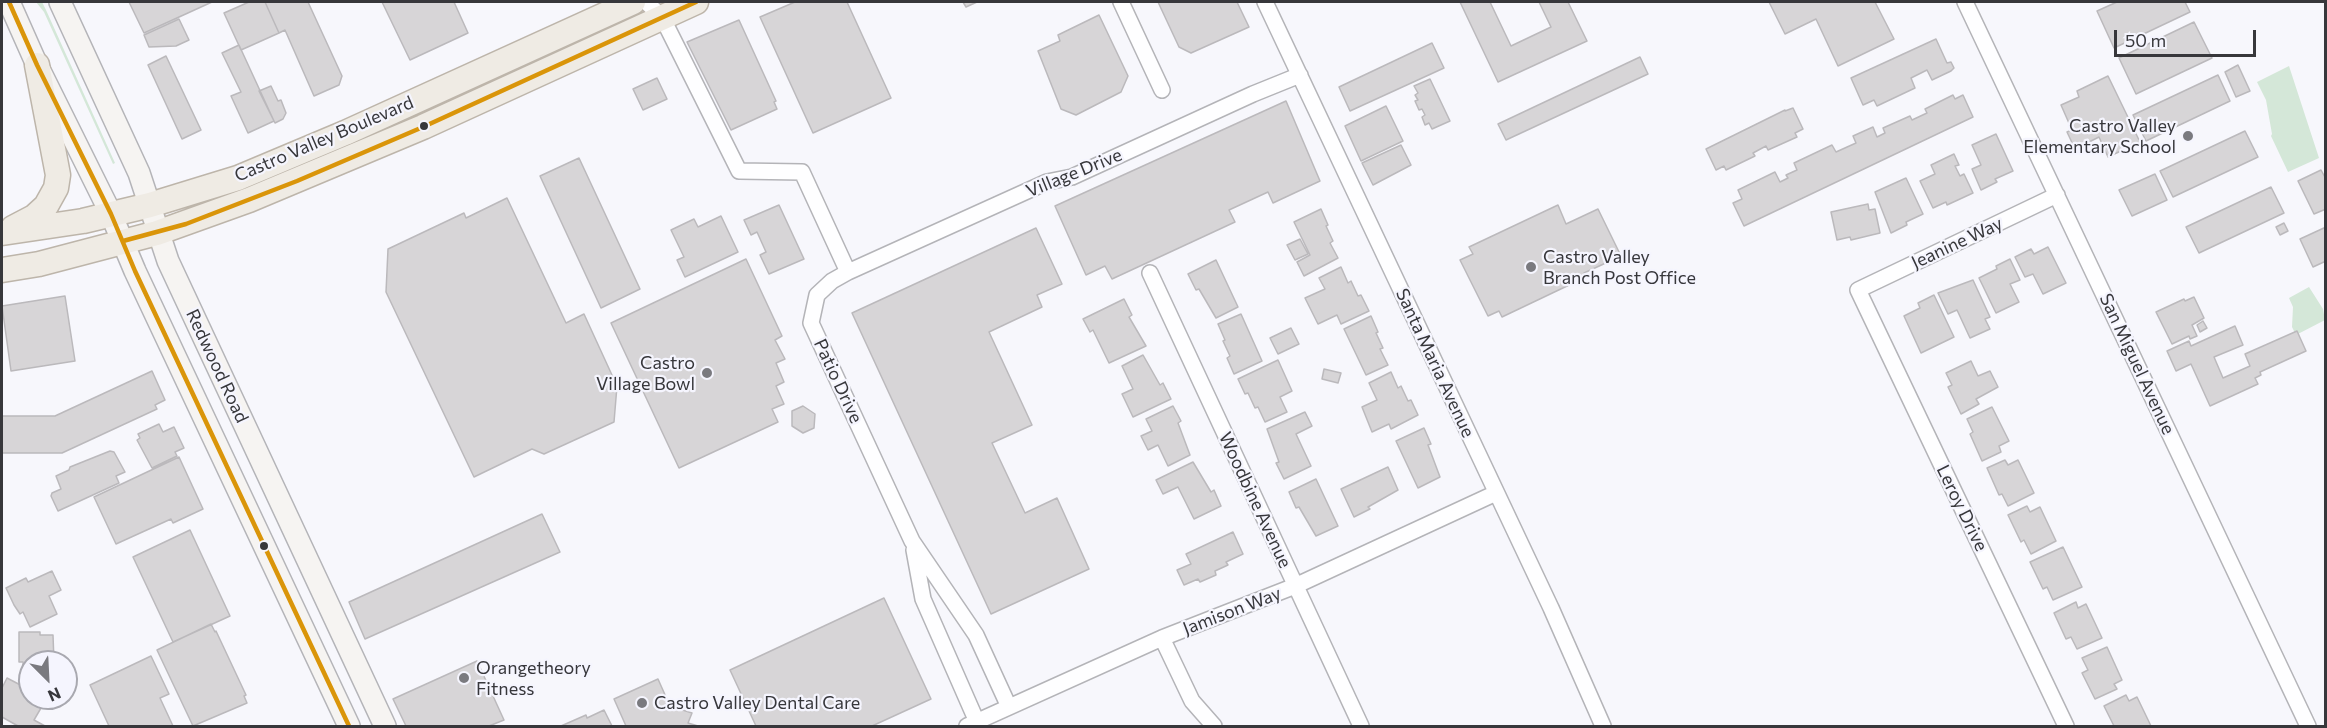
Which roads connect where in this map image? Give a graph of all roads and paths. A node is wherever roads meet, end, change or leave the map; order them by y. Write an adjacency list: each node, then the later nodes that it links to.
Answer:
1 (9, 2): 9 (main road, Redwood Road)
2 (60, 2): 13 (main road, Redwood Road)
3 (633, 2): 13 (main road, Castro Valley Boulevard)
4 (696, 2): 8 (main road, Castro Valley Boulevard)
5 (1121, 2): 11 (street)
6 (1265, 2): 10 (street, Santa Maria Avenue)
7 (1965, 2): 12 (street, San Miguel Avenue)
8 (654, 9): 16 (main road, Castro Valley Boulevard); 19 (street)
9 (37, 64): 14 (main road, Redwood Road); 15 (main road)
10 (1300, 75): 19 (street, Village Drive); 22 (street, Santa Maria Avenue)
11 (1162, 90)
12 (2057, 195): 21 (street, Jeanine Way); 34 (street, San Miguel Avenue)
13 (150, 205): 14 (main road, Castro Valley Boulevard); 16 (main road, Redwood Road)
14 (111, 214): 15 (main road, Castro Valley Boulevard); 17 (main road, Redwood Road)
15 (2, 233)
16 (157, 233): 17 (main road, Castro Valley Boulevard); 29 (main road, Redwood Road)
17 (123, 242): 18 (main road, Castro Valley Boulevard); 28 (main road, Redwood Road)
18 (2, 270)
19 (848, 272): 23 (street, Patio Drive)
20 (1150, 273): 24 (street, Woodbine Avenue)
21 (1857, 290): 33 (street, Leroy Drive)
22 (1496, 493): 24 (street, Jamison Way); 32 (street, Santa Maria Avenue)
23 (912, 541): 26 (street, Patio Drive); 27 (street, Patio Drive)
24 (1295, 586): 25 (street, Jamison Way); 31 (street, Woodbine Avenue)
25 (1162, 638): 26 (street, Jamison Way); 30 (street)
26 (1009, 707): 27 (street, Jamison Way)
27 (972, 724)
28 (349, 726)
29 (385, 726)
30 (1214, 726)
31 (1361, 726)
32 (1603, 726)
33 (2066, 726)
34 (2308, 726)

